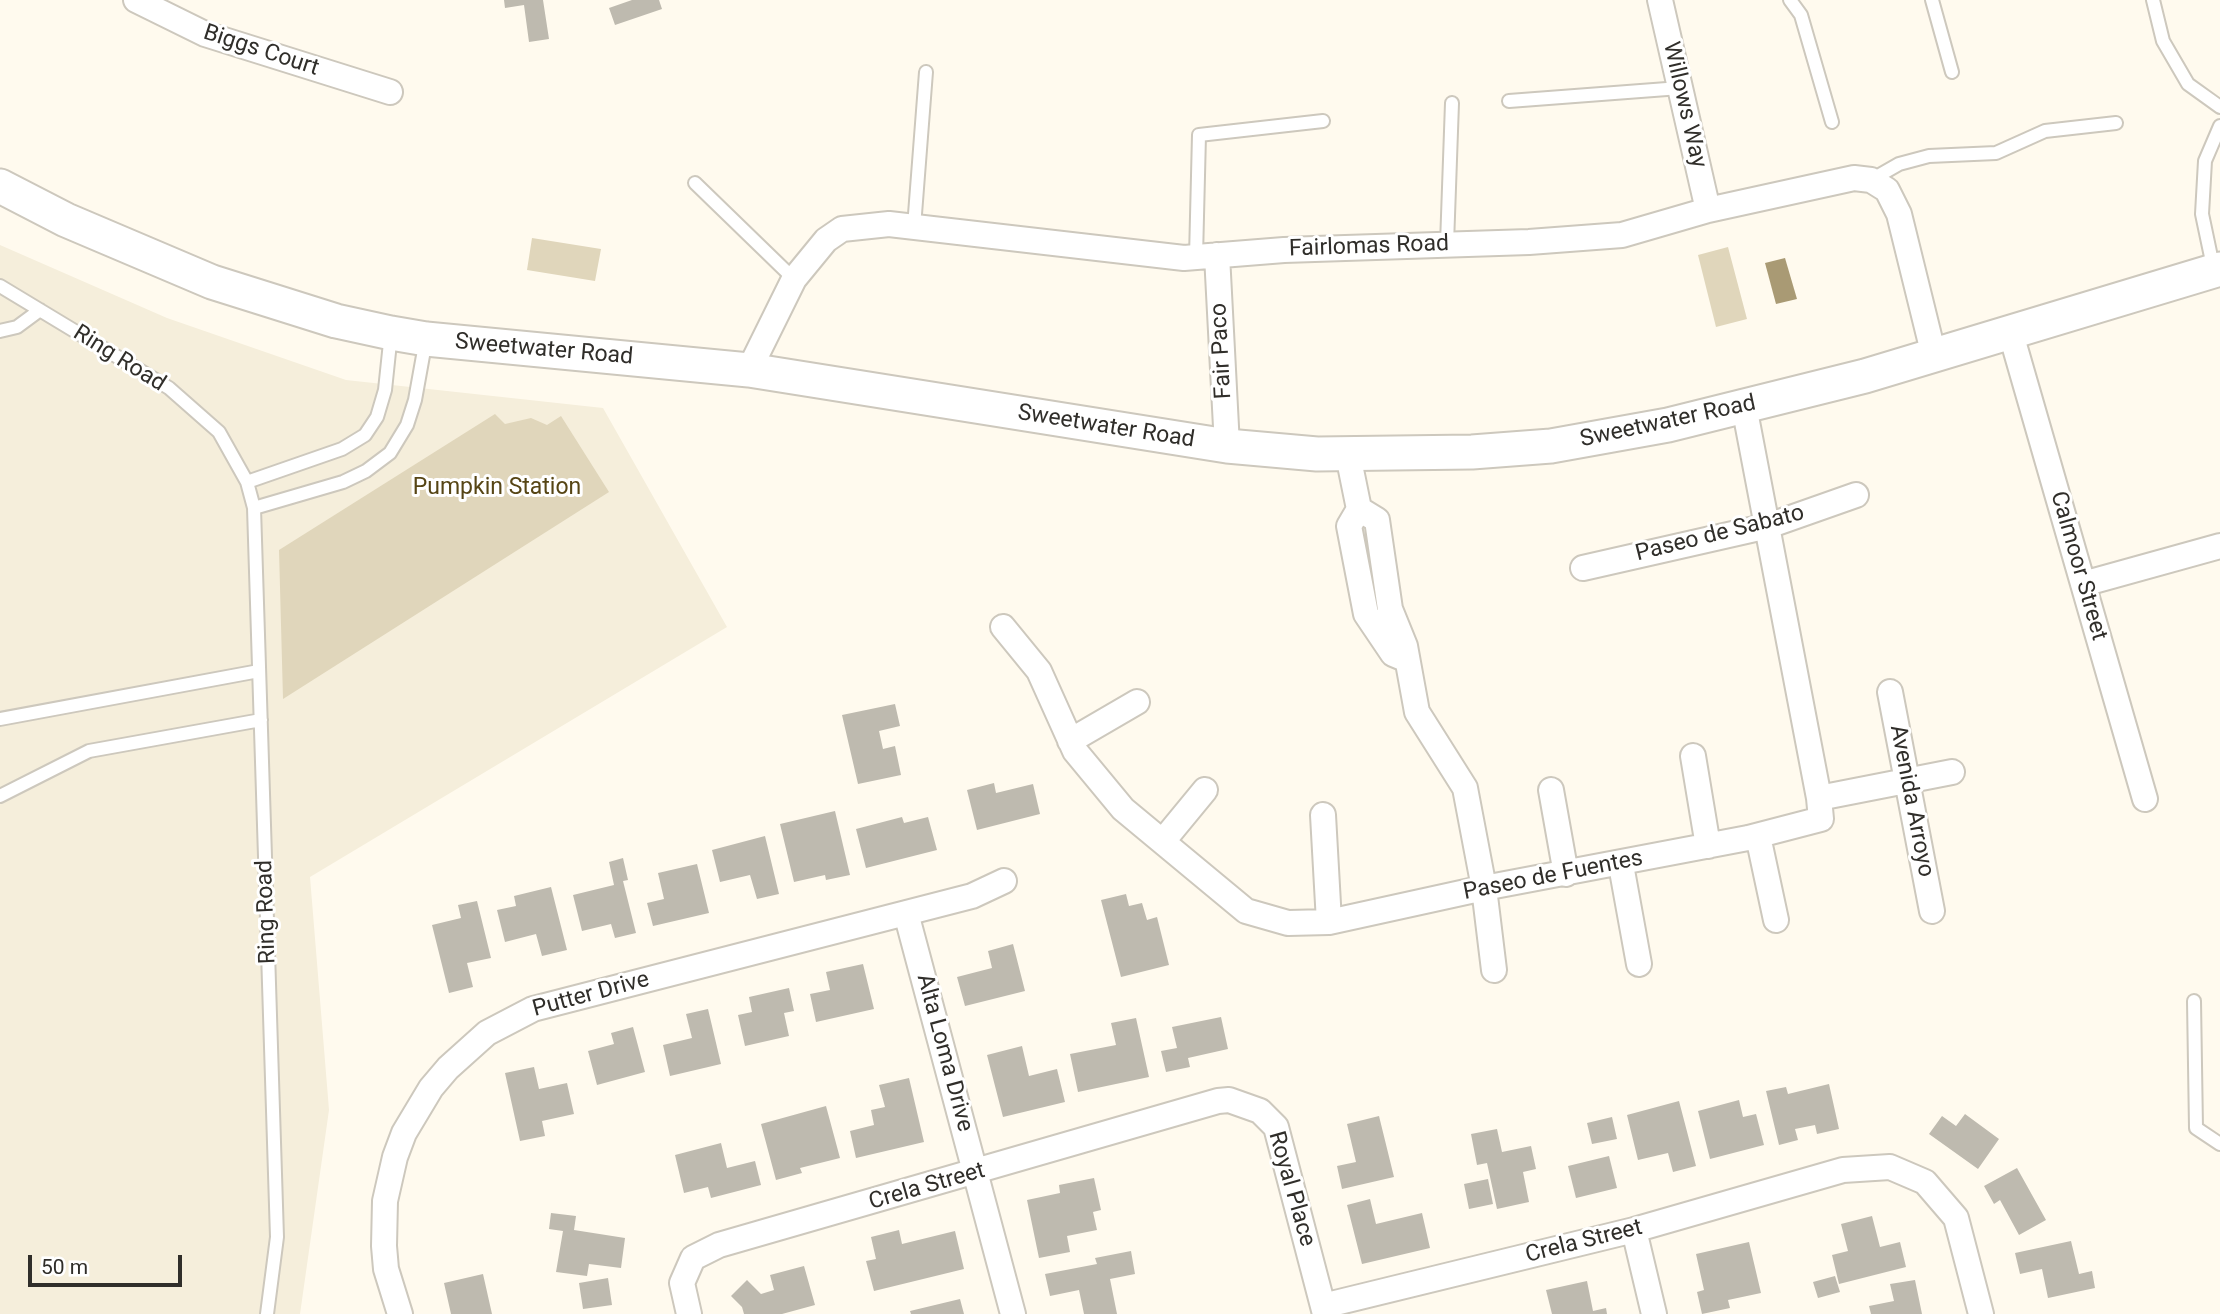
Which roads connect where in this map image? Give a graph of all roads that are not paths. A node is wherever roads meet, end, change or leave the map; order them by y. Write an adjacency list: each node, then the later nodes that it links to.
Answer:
1 (136, 0): 9 (street, Biggs Court)
2 (1660, 0): 8 (street, Willows Way)
3 (1790, 0): 14 (lane)
4 (1932, 0): 7 (lane)
5 (2152, 0): 12 (lane)
6 (926, 72): 21 (lane)
7 (1952, 72)
8 (1680, 88): 10 (lane); 20 (street, Willows Way)
9 (390, 92)
10 (1508, 101)
11 (1452, 103): 22 (lane)
12 (2220, 107)
13 (1323, 121): 23 (lane)
14 (1832, 122)
15 (2116, 122): 17 (lane)
16 (2220, 126): 24 (lane)
17 (1871, 180): 20 (street, Fairlomas Road); 32 (street)
18 (695, 183): 25 (lane)
19 (0, 186): 29 (main road, Sweetwater Road)
20 (1708, 210): 22 (street, Fairlomas Road)
21 (914, 227): 23 (street, Fairlomas Road); 25 (street, Fairlomas Road)
22 (1447, 244): 23 (street, Fairlomas Road)
23 (1206, 256): 35 (street, Fair Paco)
24 (2217, 270): 30 (main road, Sweetwater Road)
25 (793, 279): 33 (street, Fairlomas Road)
26 (0, 286): 27 (lane, Ring Road)
27 (40, 310): 28 (lane); 37 (lane, Ring Road)
28 (0, 331)
29 (391, 333): 31 (main road, Sweetwater Road); 37 (lane)
30 (2011, 334): 32 (main road, Sweetwater Road); 43 (street, Calmoor Street)
31 (425, 339): 33 (main road, Sweetwater Road); 39 (lane)
32 (1934, 356): 34 (main road, Sweetwater Road)
33 (749, 370): 35 (main road, Sweetwater Road)
34 (1744, 406): 36 (main road, Sweetwater Road); 40 (street)
35 (1227, 446): 36 (main road, Sweetwater Road)
36 (1348, 455): 66 (street)
37 (247, 482): 39 (lane, Ring Road)
38 (1856, 495): 40 (street, Paseo de Sabato)
39 (254, 508): 45 (lane, Ring Road)
40 (1768, 526): 42 (street, Paseo de Sabato); 57 (street)
41 (2220, 546): 43 (street)
42 (1583, 568)
43 (2083, 584): 58 (street, Calmoor Street)
44 (1003, 627): 50 (street, Paseo de Fuentes)
45 (260, 671): 48 (lane); 49 (lane, Ring Road)
46 (1890, 692): 53 (street, Avenida Arroyo)
47 (1137, 702): 50 (street)
48 (0, 719)
49 (261, 720): 56 (lane); 79 (lane, Ring Road)
50 (1070, 741): 61 (street, Paseo de Fuentes)
51 (1693, 757): 62 (street)
52 (1952, 772): 53 (street)
53 (1908, 782): 57 (street); 67 (street, Avenida Arroyo)
54 (1205, 790): 61 (street)
55 (1551, 790): 64 (street)
56 (0, 796)
57 (1819, 798): 60 (street, Paseo de Fuentes)
58 (2145, 799)
59 (1323, 815): 70 (street)
60 (1758, 836): 62 (street, Paseo de Fuentes); 69 (street)
61 (1163, 841): 70 (street, Paseo de Fuentes)
62 (1708, 846): 63 (street, Paseo de Fuentes)
63 (1620, 864): 64 (street, Paseo de Fuentes); 71 (street)
64 (1566, 874): 66 (street, Paseo de Fuentes)
65 (1003, 881): 68 (street, Putter Drive)
66 (1484, 888): 70 (street, Paseo de Fuentes); 72 (street)
67 (1932, 911)
68 (906, 913): 76 (street, Alta Loma Drive); 80 (street, Putter Drive)
69 (1776, 920)
70 (1329, 922)
71 (1639, 964)
72 (1494, 970)
73 (2194, 1002): 75 (lane)
74 (1218, 1101): 76 (street, Crela Street); 78 (street, Royal Place)
75 (2220, 1144)
76 (976, 1172): 81 (street, Crela Street); 82 (street, Alta Loma Drive)
77 (1634, 1230): 78 (street, Crela Street); 83 (street); 84 (street, Crela Street)
78 (1324, 1310)
79 (267, 1314)
80 (400, 1314)
81 (689, 1314)
82 (1013, 1314)
83 (1654, 1314)
84 (1981, 1314)

